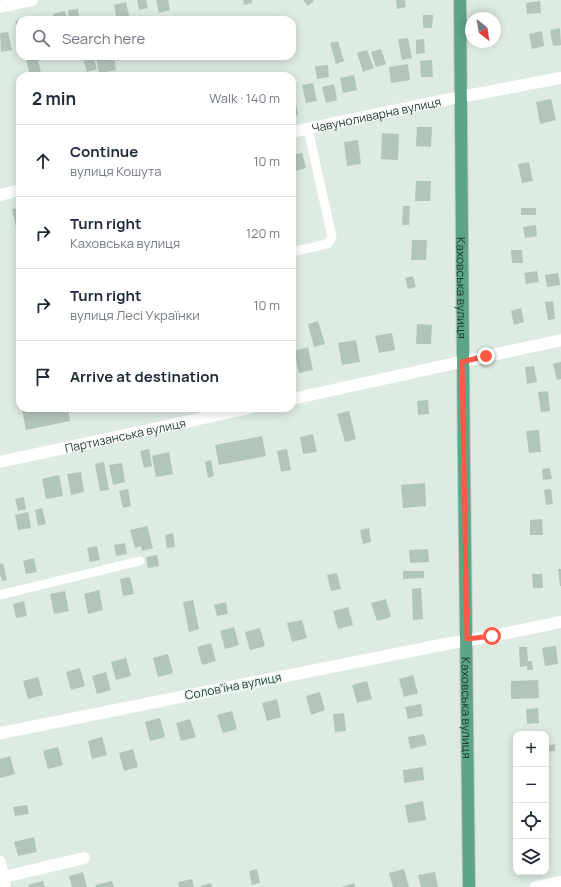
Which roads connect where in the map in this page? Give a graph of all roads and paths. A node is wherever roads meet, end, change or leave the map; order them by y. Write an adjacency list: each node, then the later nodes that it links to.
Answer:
1 (32, 0): 3 (street)
2 (460, 0): 5 (main road, Каховська вулиця)
3 (0, 7)
4 (561, 78): 5 (street, Чавуноливарна вулиця)
5 (460, 97): 6 (street, Чавуноливарна вулиця); 12 (main road, Каховська вулиця)
6 (308, 129): 7 (street, Чавуноливарна вулиця); 10 (lane)
7 (296, 131)
8 (16, 191): 9 (street)
9 (0, 194)
10 (296, 251)
11 (561, 340): 12 (street)
12 (462, 362): 13 (street); 19 (main road, Каховська вулиця)
13 (296, 398)
14 (231, 412): 15 (street, Партизанська вулиця)
15 (0, 462)
16 (140, 561): 17 (lane)
17 (0, 595)
18 (561, 622): 19 (street, Соловʼїна вулиця)
19 (467, 639): 20 (street, Соловʼїна вулиця); 25 (main road, Каховська вулиця)
20 (0, 733)
21 (84, 858): 23 (street)
22 (0, 862): 23 (street)
23 (3, 881)
24 (561, 882): 26 (street)
25 (469, 887)
26 (536, 887)

